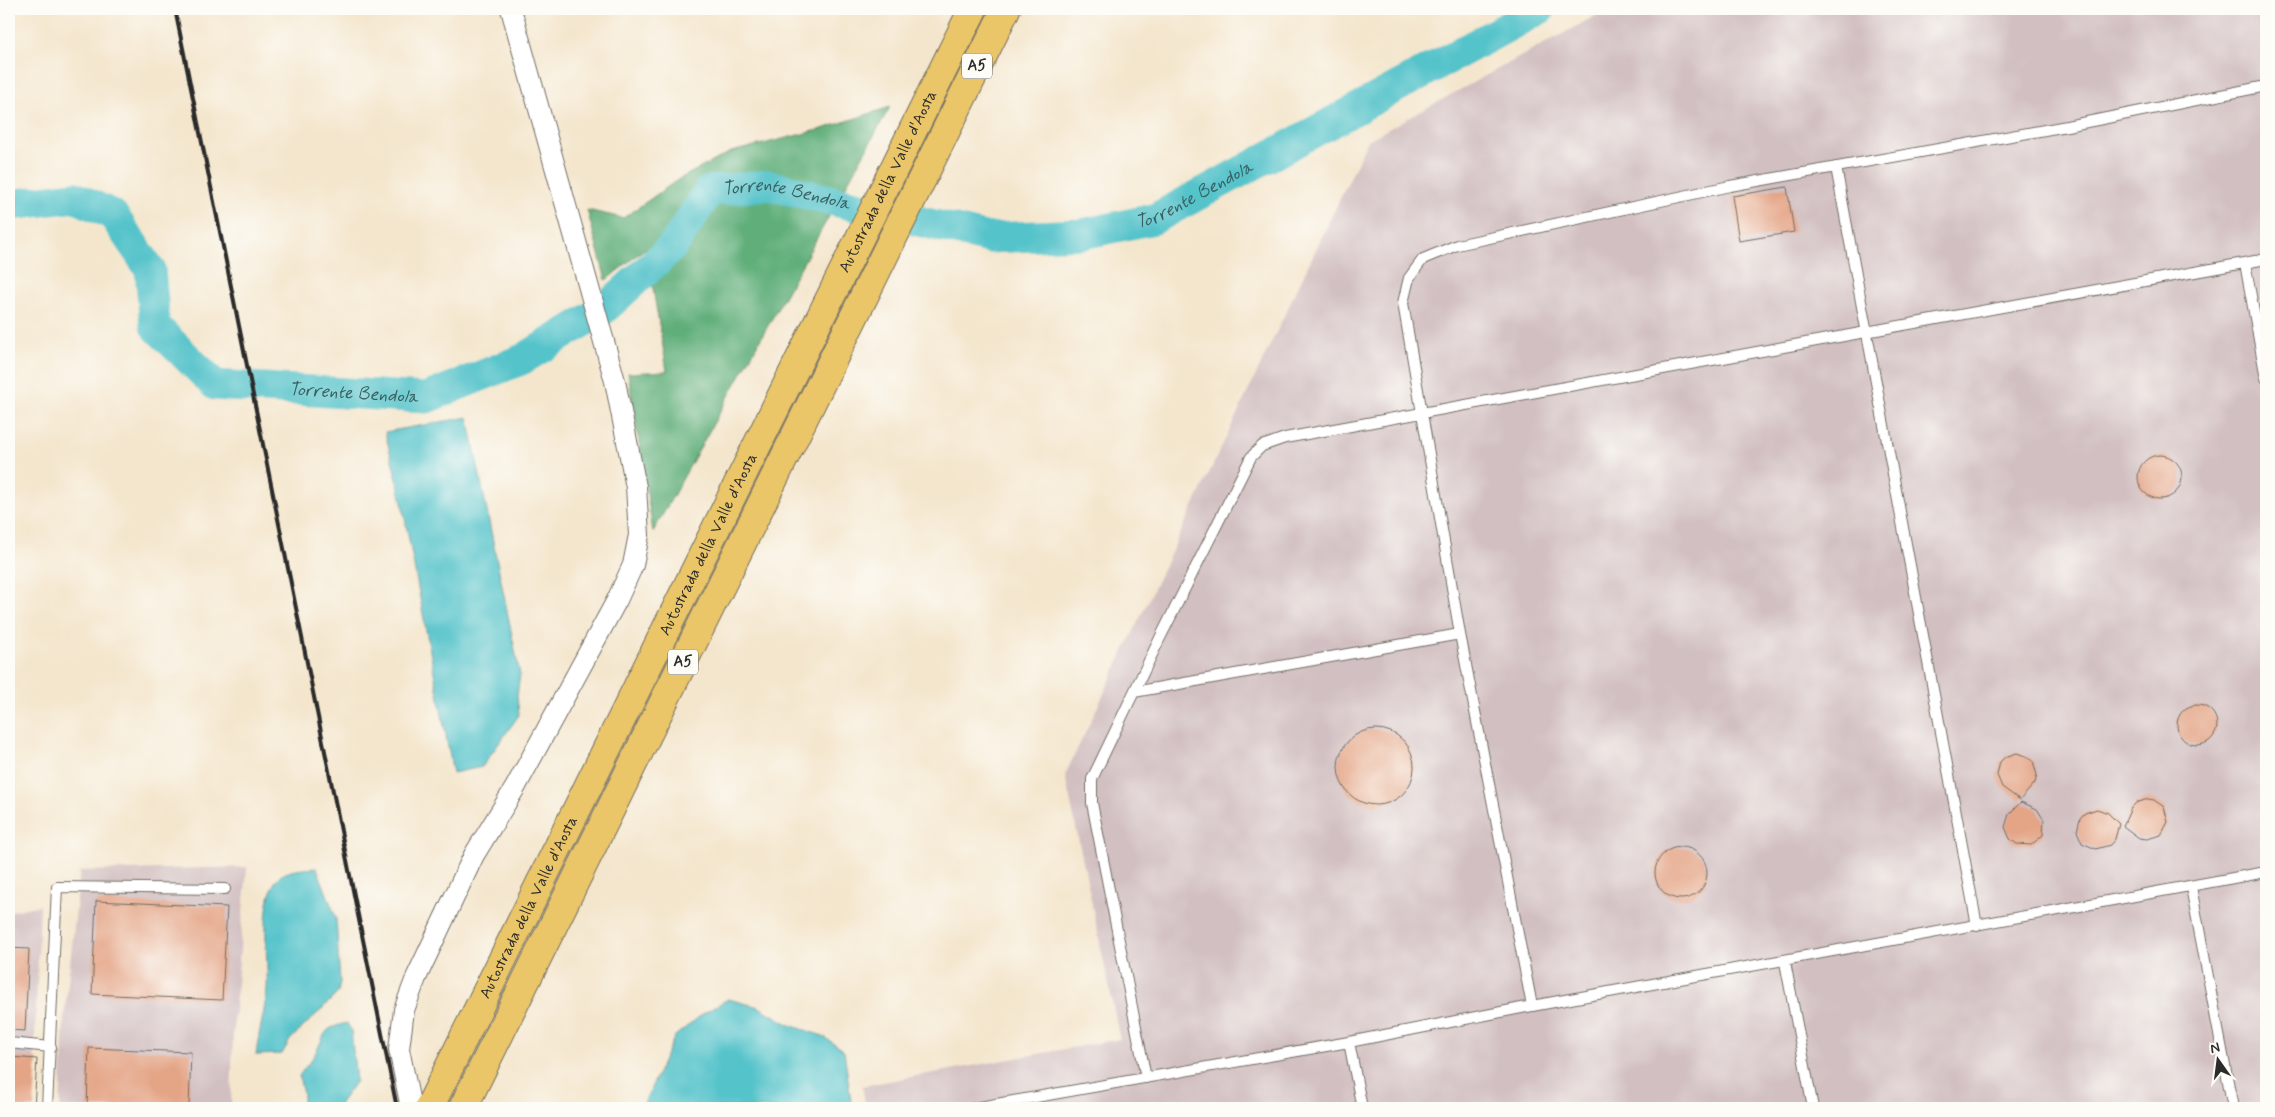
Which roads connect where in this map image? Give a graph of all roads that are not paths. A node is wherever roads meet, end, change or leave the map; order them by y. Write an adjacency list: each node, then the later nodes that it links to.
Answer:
1 (511, 9): 24 (street)
2 (973, 9): 25 (highway, Autostrada della Valle d'Aosta / A5)
3 (1006, 9): 26 (highway, Autostrada della Valle d'Aosta / A5)
4 (2266, 86): 5 (lane)
5 (1836, 167): 8 (lane); 10 (lane)
6 (2266, 259): 7 (lane)
7 (2245, 263): 8 (lane); 9 (lane)
8 (1866, 333): 10 (lane); 16 (lane)
9 (2266, 378)
10 (1420, 413): 11 (lane); 12 (lane)
11 (1460, 634): 12 (lane); 18 (lane)
12 (1134, 692): 22 (lane)
13 (2266, 872): 14 (lane)
14 (2191, 887): 16 (lane); 30 (lane)
15 (225, 889): 21 (lane)
16 (1977, 926): 17 (lane)
17 (1785, 962): 18 (lane); 29 (lane)
18 (1532, 1006): 19 (lane)
19 (1350, 1042): 22 (lane); 28 (lane)
20 (9, 1043): 21 (lane)
21 (51, 1047): 23 (lane)
22 (1146, 1078): 27 (lane)
23 (47, 1108)
24 (411, 1108)
25 (430, 1108)
26 (463, 1108)
27 (974, 1108)
28 (1362, 1108)
29 (1813, 1108)
30 (2233, 1108)

